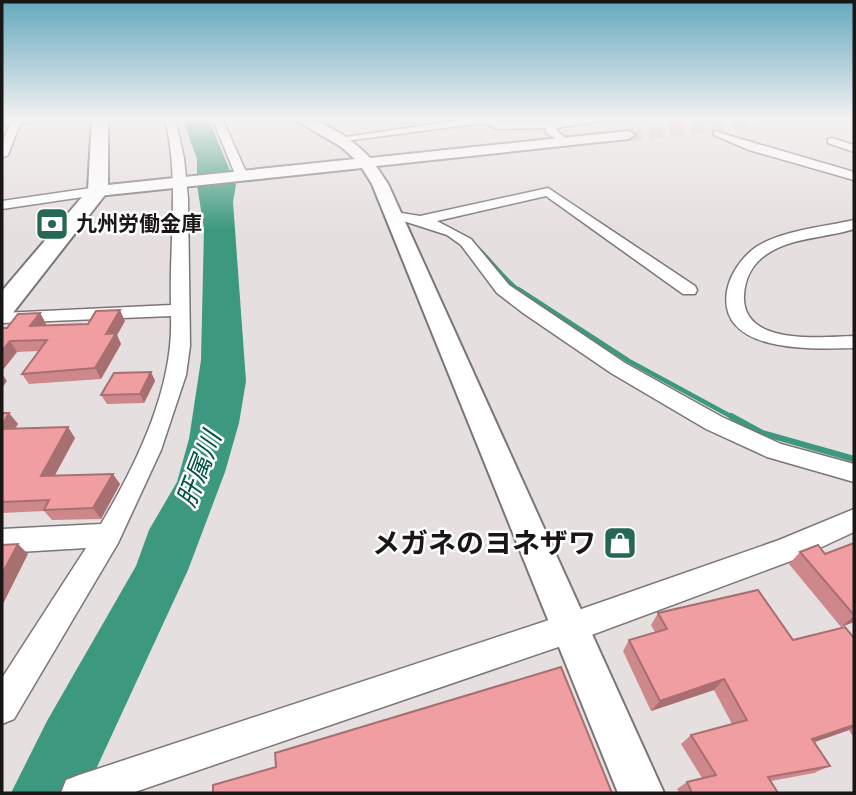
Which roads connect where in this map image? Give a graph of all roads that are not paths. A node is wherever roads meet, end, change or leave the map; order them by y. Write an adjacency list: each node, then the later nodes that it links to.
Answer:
1 (99, 155): 11 (main road)
2 (179, 155): 10 (street)
3 (230, 155): 8 (street)
4 (360, 155): 7 (street)
5 (423, 155): 7 (street)
6 (779, 155): 9 (street)
7 (368, 161): 8 (street); 13 (street)
8 (237, 174): 10 (street)
9 (854, 176)
10 (182, 180): 11 (street); 18 (street)
11 (98, 191): 12 (street); 17 (main road)
12 (2, 205)
13 (395, 216): 14 (street); 25 (street)
14 (422, 220): 16 (street); 21 (street)
15 (854, 224): 20 (street)
16 (689, 290)
17 (2, 308)
18 (177, 310): 19 (street); 23 (street)
19 (2, 318)
20 (854, 342)
21 (854, 473)
22 (854, 520): 25 (street)
23 (109, 535): 24 (street); 26 (street)
24 (2, 541)
25 (570, 628): 27 (street); 28 (street)
26 (2, 707)
27 (108, 787)
28 (641, 793)

